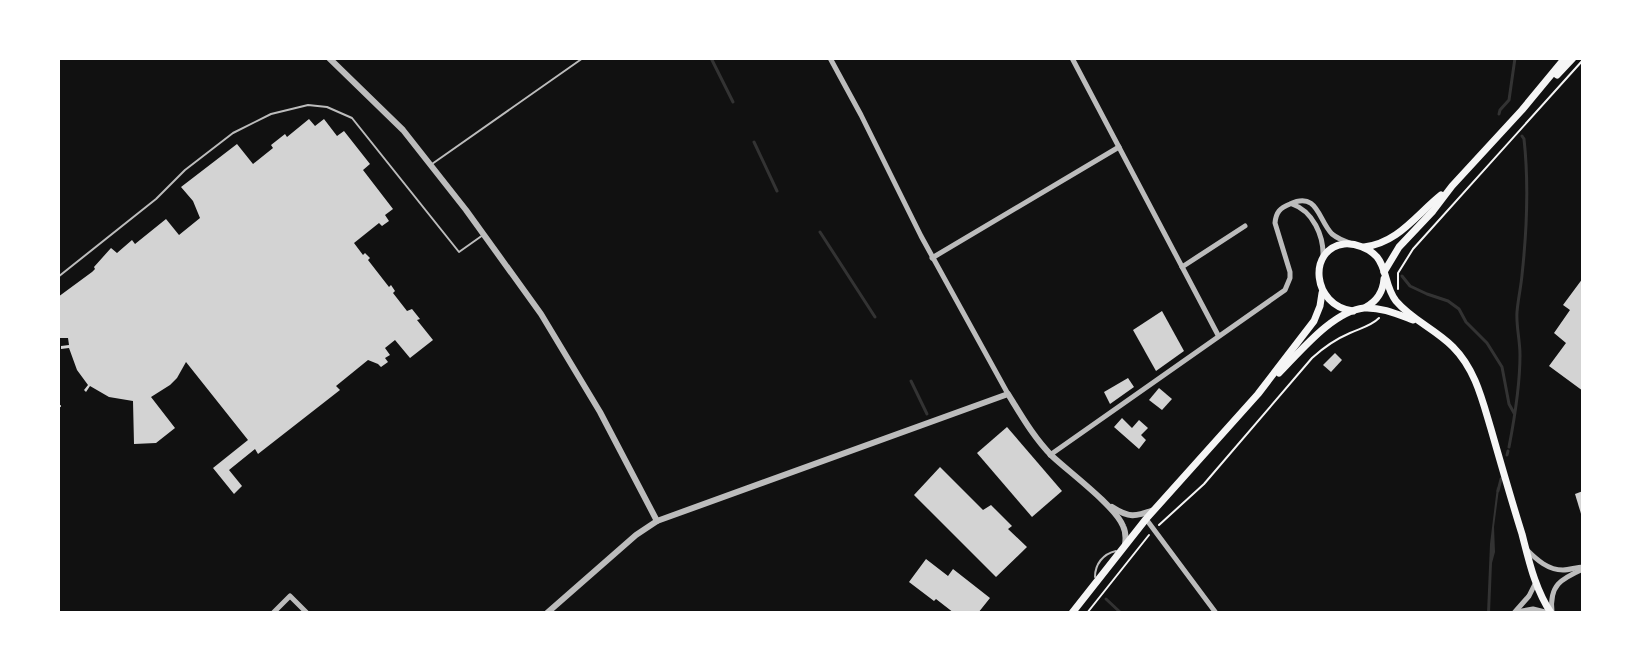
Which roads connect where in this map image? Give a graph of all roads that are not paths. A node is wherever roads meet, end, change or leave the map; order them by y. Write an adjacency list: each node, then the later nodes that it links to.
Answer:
1 (329, 58): 9 (street)
2 (583, 58): 9 (lane)
3 (830, 58): 15 (street)
4 (1072, 58): 8 (street)
5 (1565, 58): 7 (main road)
6 (1573, 58): 7 (main road)
7 (1522, 110): 10 (main road)
8 (1119, 147): 15 (street); 17 (street)
9 (431, 165): 13 (street)
10 (1452, 186): 14 (main road); 18 (main road)
11 (1291, 203): 14 (street); 16 (street); 24 (street)
12 (1245, 226): 17 (street)
13 (484, 234): 19 (lane); 33 (street)
14 (1359, 246): 16 (main road); 18 (main road)
15 (932, 258): 27 (street)
16 (1322, 262): 20 (main road)
17 (1182, 267): 24 (street)
18 (1384, 275): 21 (main road); 23 (main road)
19 (58, 277)
20 (1322, 290): 22 (main road); 28 (main road)
21 (1364, 308): 22 (main road); 23 (main road)
22 (1353, 311): 28 (main road)
23 (1419, 322): 35 (main road)
24 (1218, 335): 29 (street)
25 (58, 382): 26 (lane)
26 (58, 391)
27 (1008, 394): 29 (street); 33 (street)
28 (1258, 394): 31 (main road)
29 (1050, 455): 30 (street)
30 (1102, 501): 31 (street); 34 (street)
31 (1154, 510): 32 (main road)
32 (1146, 519): 34 (main road); 42 (street)
33 (657, 521): 40 (street)
34 (1123, 548): 41 (main road)
35 (1526, 549): 36 (street); 37 (main road)
36 (1583, 568): 44 (street)
37 (1536, 582): 43 (street); 44 (main road)
38 (273, 613): 39 (street)
39 (307, 613)
40 (547, 613)
41 (1072, 613)
42 (1216, 613)
43 (1515, 613): 44 (street)
44 (1551, 613)

